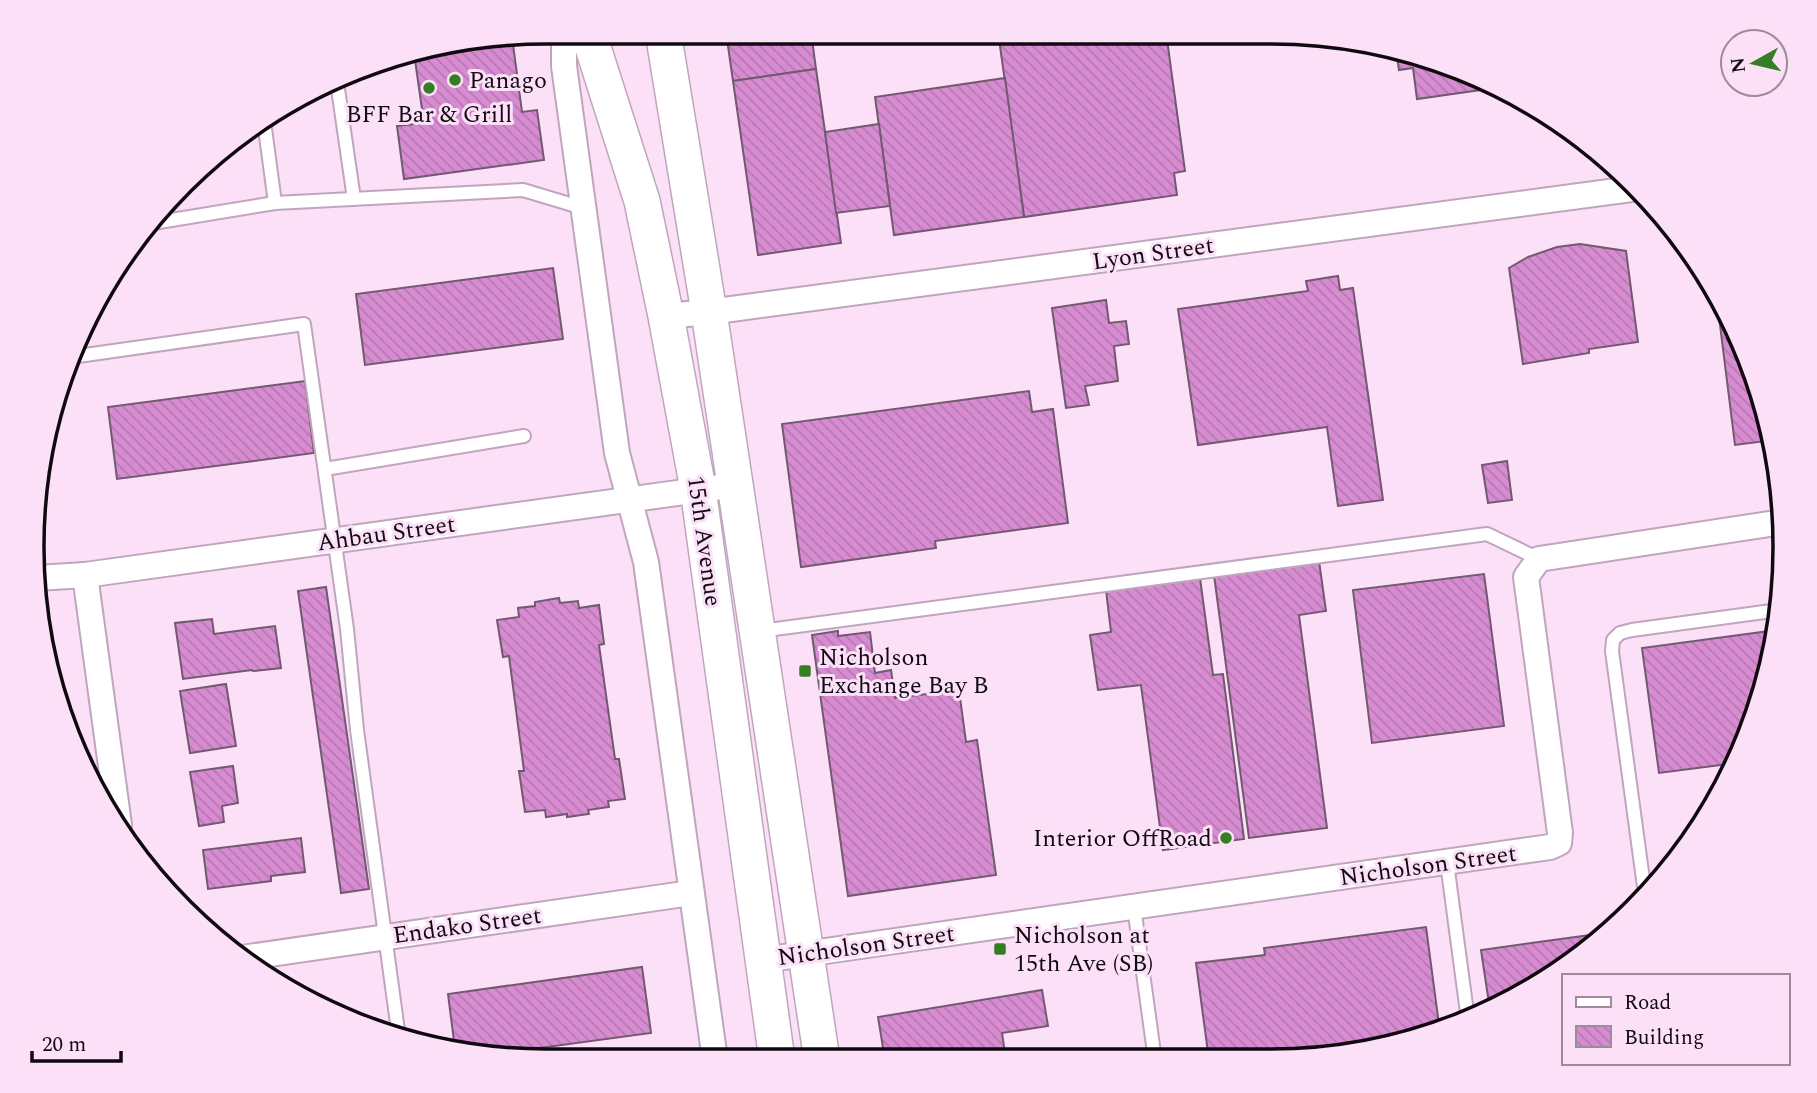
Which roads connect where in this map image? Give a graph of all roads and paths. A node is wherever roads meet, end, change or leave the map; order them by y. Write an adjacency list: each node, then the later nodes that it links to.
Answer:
1 (564, 44): 9 (street)
2 (592, 44): 12 (main road, 15th Avenue)
3 (665, 44): 11 (main road, 15th Avenue)
4 (338, 89): 7 (lane)
5 (265, 129): 8 (lane)
6 (1625, 190): 11 (street, Lyon Street)
7 (354, 199): 8 (lane); 9 (lane)
8 (275, 203): 10 (lane)
9 (583, 208): 18 (street)
10 (164, 221)
11 (709, 313): 12 (street, Lyon Street); 16 (main road, 15th Avenue)
12 (666, 316): 17 (main road, 15th Avenue)
13 (81, 356): 15 (lane)
14 (524, 436): 15 (lane)
15 (325, 469): 20 (lane)
16 (735, 485): 17 (street, Ahbau Street); 25 (main road, 15th Avenue)
17 (698, 489): 18 (street, Ahbau Street); 34 (main road, 15th Avenue)
18 (629, 499): 20 (street, Ahbau Street); 29 (street)
19 (1772, 524): 21 (street)
20 (335, 540): 22 (street, Ahbau Street); 31 (lane)
21 (1539, 559): 25 (lane); 27 (street, Nicholson Street)
22 (85, 575): 23 (street, Ahbau Street); 26 (street)
23 (45, 578)
24 (1769, 611): 28 (lane)
25 (758, 631): 32 (main road, 15th Avenue)
26 (117, 807)
27 (1447, 863): 30 (street, Nicholson Street); 35 (lane)
28 (1643, 883)
29 (691, 893): 31 (street, Endako Street); 37 (street)
30 (1134, 908): 32 (street, Nicholson Street); 40 (lane)
31 (385, 937): 33 (street, Endako Street); 36 (lane)
32 (807, 953): 34 (street, Nicholson Street); 39 (main road, 15th Avenue)
33 (255, 956)
34 (764, 960): 38 (main road, 15th Avenue)
35 (1467, 1009)
36 (397, 1027)
37 (713, 1049)
38 (776, 1049)
39 (820, 1049)
40 (1153, 1049)

